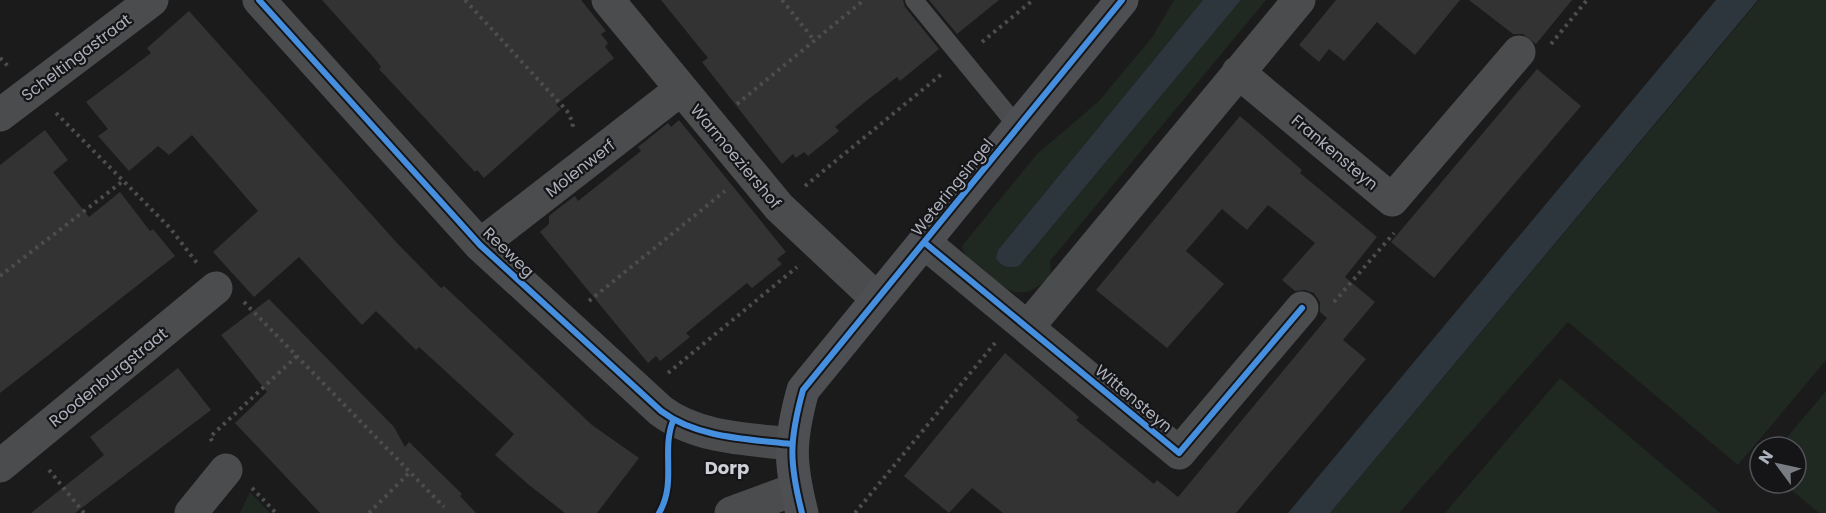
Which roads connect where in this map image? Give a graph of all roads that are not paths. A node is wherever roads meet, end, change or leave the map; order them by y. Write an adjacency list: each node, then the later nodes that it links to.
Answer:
1 (152, 0): 10 (street, Scheltingastraat)
2 (259, 0): 13 (street, Reeweg)
3 (608, 0): 9 (street, Warmoeziershof)
4 (914, 0): 11 (lane)
5 (1122, 0): 11 (main road, Weteringsingel)
6 (1299, 0): 8 (street)
7 (1519, 52): 8 (street, Frankensteyn)
8 (1238, 72): 17 (street)
9 (680, 90): 13 (street, Molenwerf); 15 (street, Warmoeziershof)
10 (0, 115)
11 (1018, 127): 12 (main road, Weteringsingel)
12 (925, 243): 15 (main road, Weteringsingel); 17 (street, Wittensteyn)
13 (480, 245): 18 (street, Reeweg)
14 (216, 288): 19 (street, Roodenburgstraat)
15 (878, 299): 18 (main road, Weteringsingel)
16 (1302, 308): 17 (street, Wittensteyn)
17 (1022, 322)
18 (791, 444): 21 (main road)
19 (0, 466)
20 (226, 470): 22 (street)
21 (799, 501): 23 (street)
22 (191, 513)
23 (731, 513)

